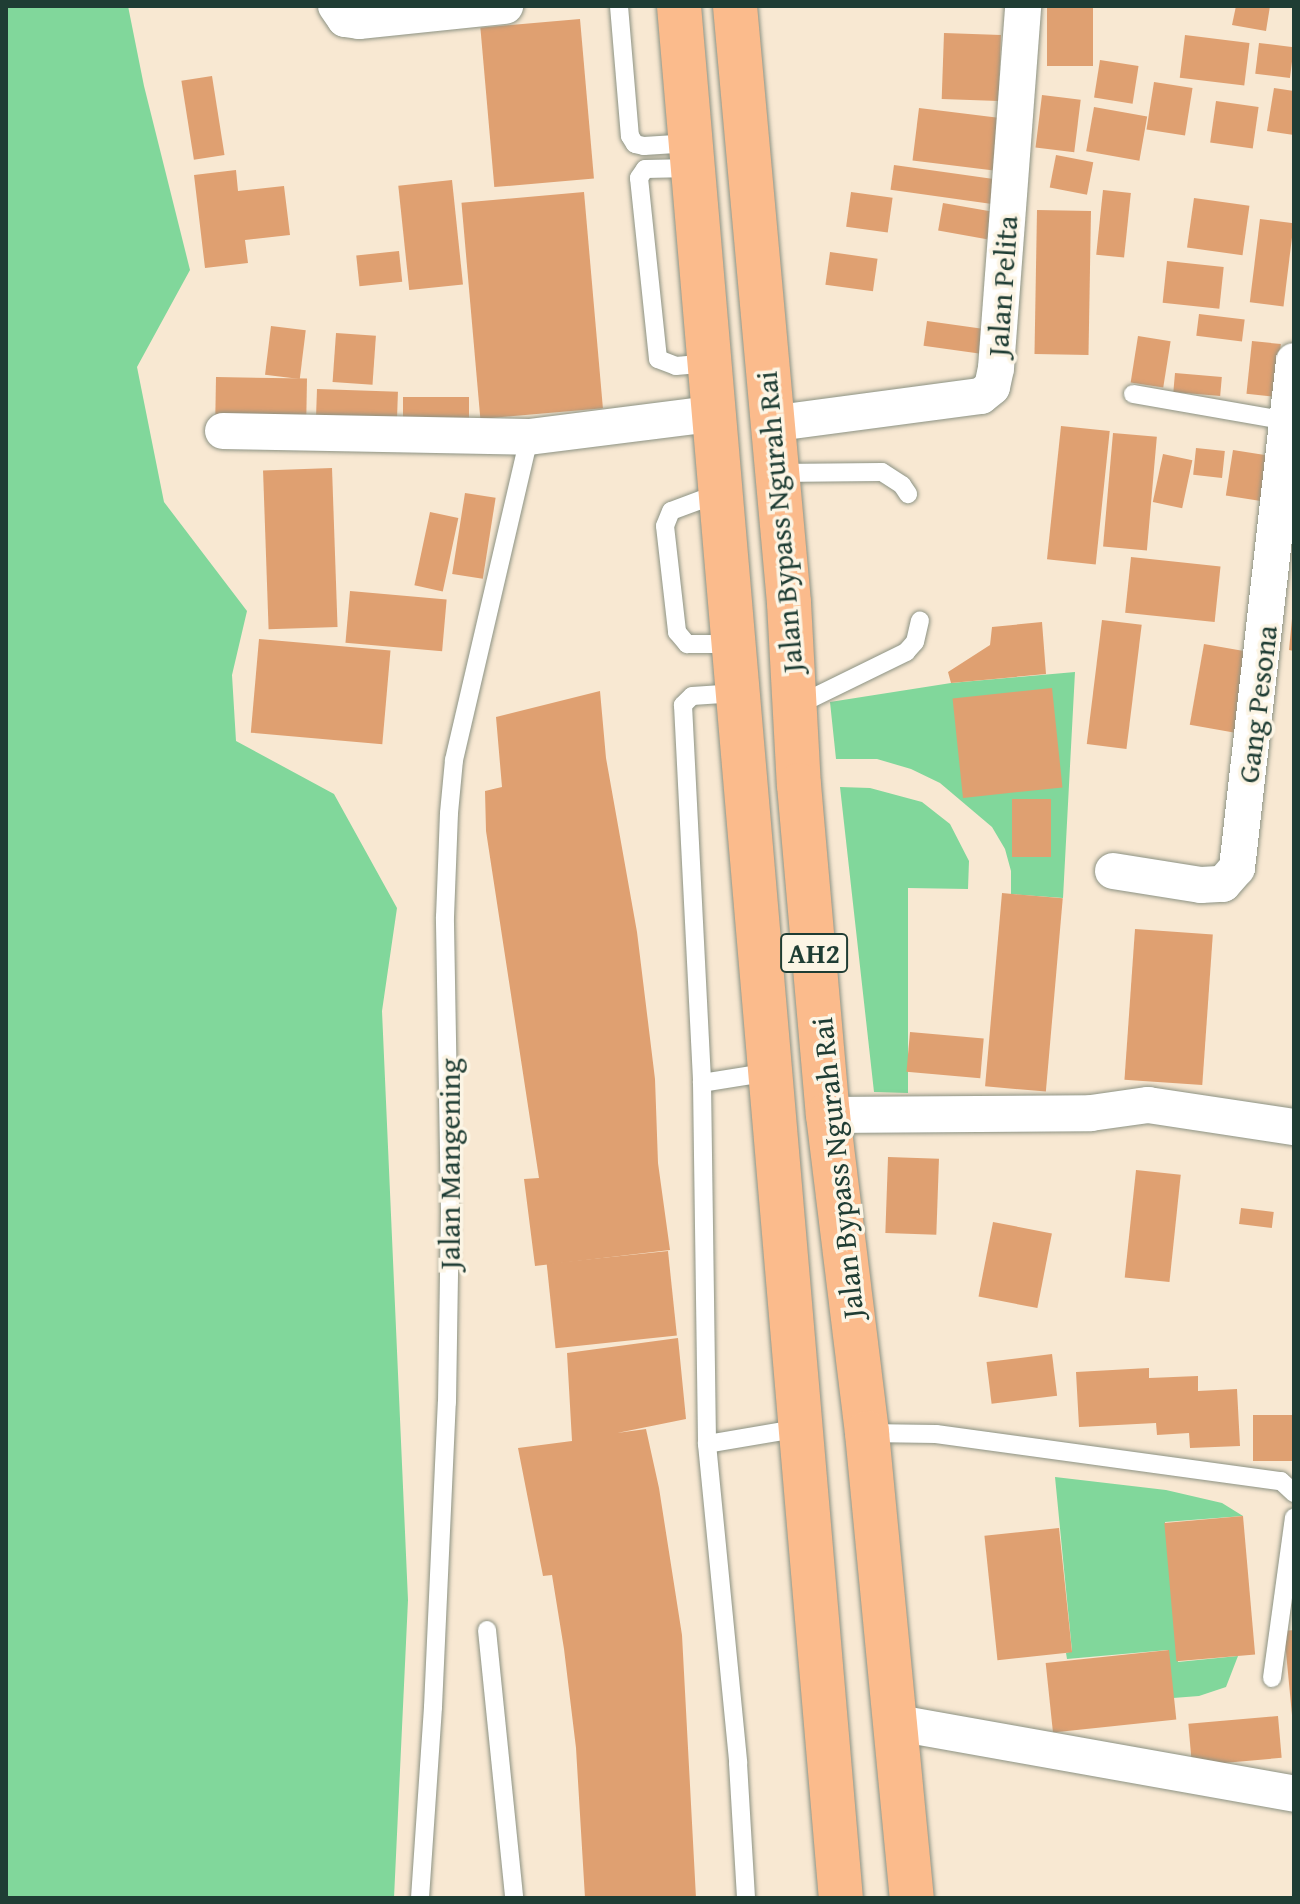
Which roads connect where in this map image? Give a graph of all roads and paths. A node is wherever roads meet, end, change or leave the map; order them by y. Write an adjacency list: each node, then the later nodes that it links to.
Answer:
1 (336, 6): 2 (street)
2 (505, 6)
3 (619, 6): 7 (lane)
4 (679, 6): 7 (highway, Jalan Bypass Ngurah Rai / AH2)
5 (735, 6): 12 (highway, Jalan Bypass Ngurah Rai / AH2)
6 (1023, 6): 12 (street, Jalan Pelita)
7 (691, 155): 10 (highway, Jalan Bypass Ngurah Rai / AH2)
8 (1294, 361): 11 (street, Gang Pesona)
9 (1133, 394): 11 (lane)
10 (712, 414): 14 (street); 16 (highway, Jalan Bypass Ngurah Rai / AH2)
11 (1287, 421): 22 (street, Gang Pesona)
12 (770, 424): 15 (highway, Jalan Bypass Ngurah Rai / AH2)
13 (223, 431): 14 (street)
14 (529, 437): 36 (lane, Jalan Mangening)
15 (776, 473): 17 (lane); 21 (highway, Jalan Bypass Ngurah Rai / AH2)
16 (723, 492): 19 (highway, Jalan Bypass Ngurah Rai / AH2); 19 (lane)
17 (908, 494)
18 (920, 621): 21 (lane)
19 (736, 644): 20 (highway, Jalan Bypass Ngurah Rai / AH2)
20 (740, 693): 23 (highway, Jalan Bypass Ngurah Rai / AH2); 24 (lane)
21 (795, 706): 25 (highway, Jalan Bypass Ngurah Rai / AH2)
22 (1113, 871)
23 (773, 1071): 24 (lane); 27 (highway, Jalan Bypass Ngurah Rai / AH2)
24 (702, 1083): 29 (lane)
25 (828, 1115): 26 (street); 28 (highway, Jalan Bypass Ngurah Rai / AH2)
26 (1294, 1127)
27 (802, 1428): 29 (lane); 39 (highway, Jalan Bypass Ngurah Rai / AH2)
28 (867, 1433): 30 (lane); 34 (highway, Jalan Bypass Ngurah Rai / AH2)
29 (707, 1444): 38 (lane)
30 (1294, 1493)
31 (1294, 1518): 33 (lane)
32 (487, 1630): 37 (lane)
33 (1272, 1678)
34 (897, 1723): 35 (street); 40 (highway, Jalan Bypass Ngurah Rai / AH2)
35 (1294, 1794)
36 (420, 1898)
37 (514, 1898)
38 (746, 1898)
39 (841, 1898)
40 (912, 1898)

